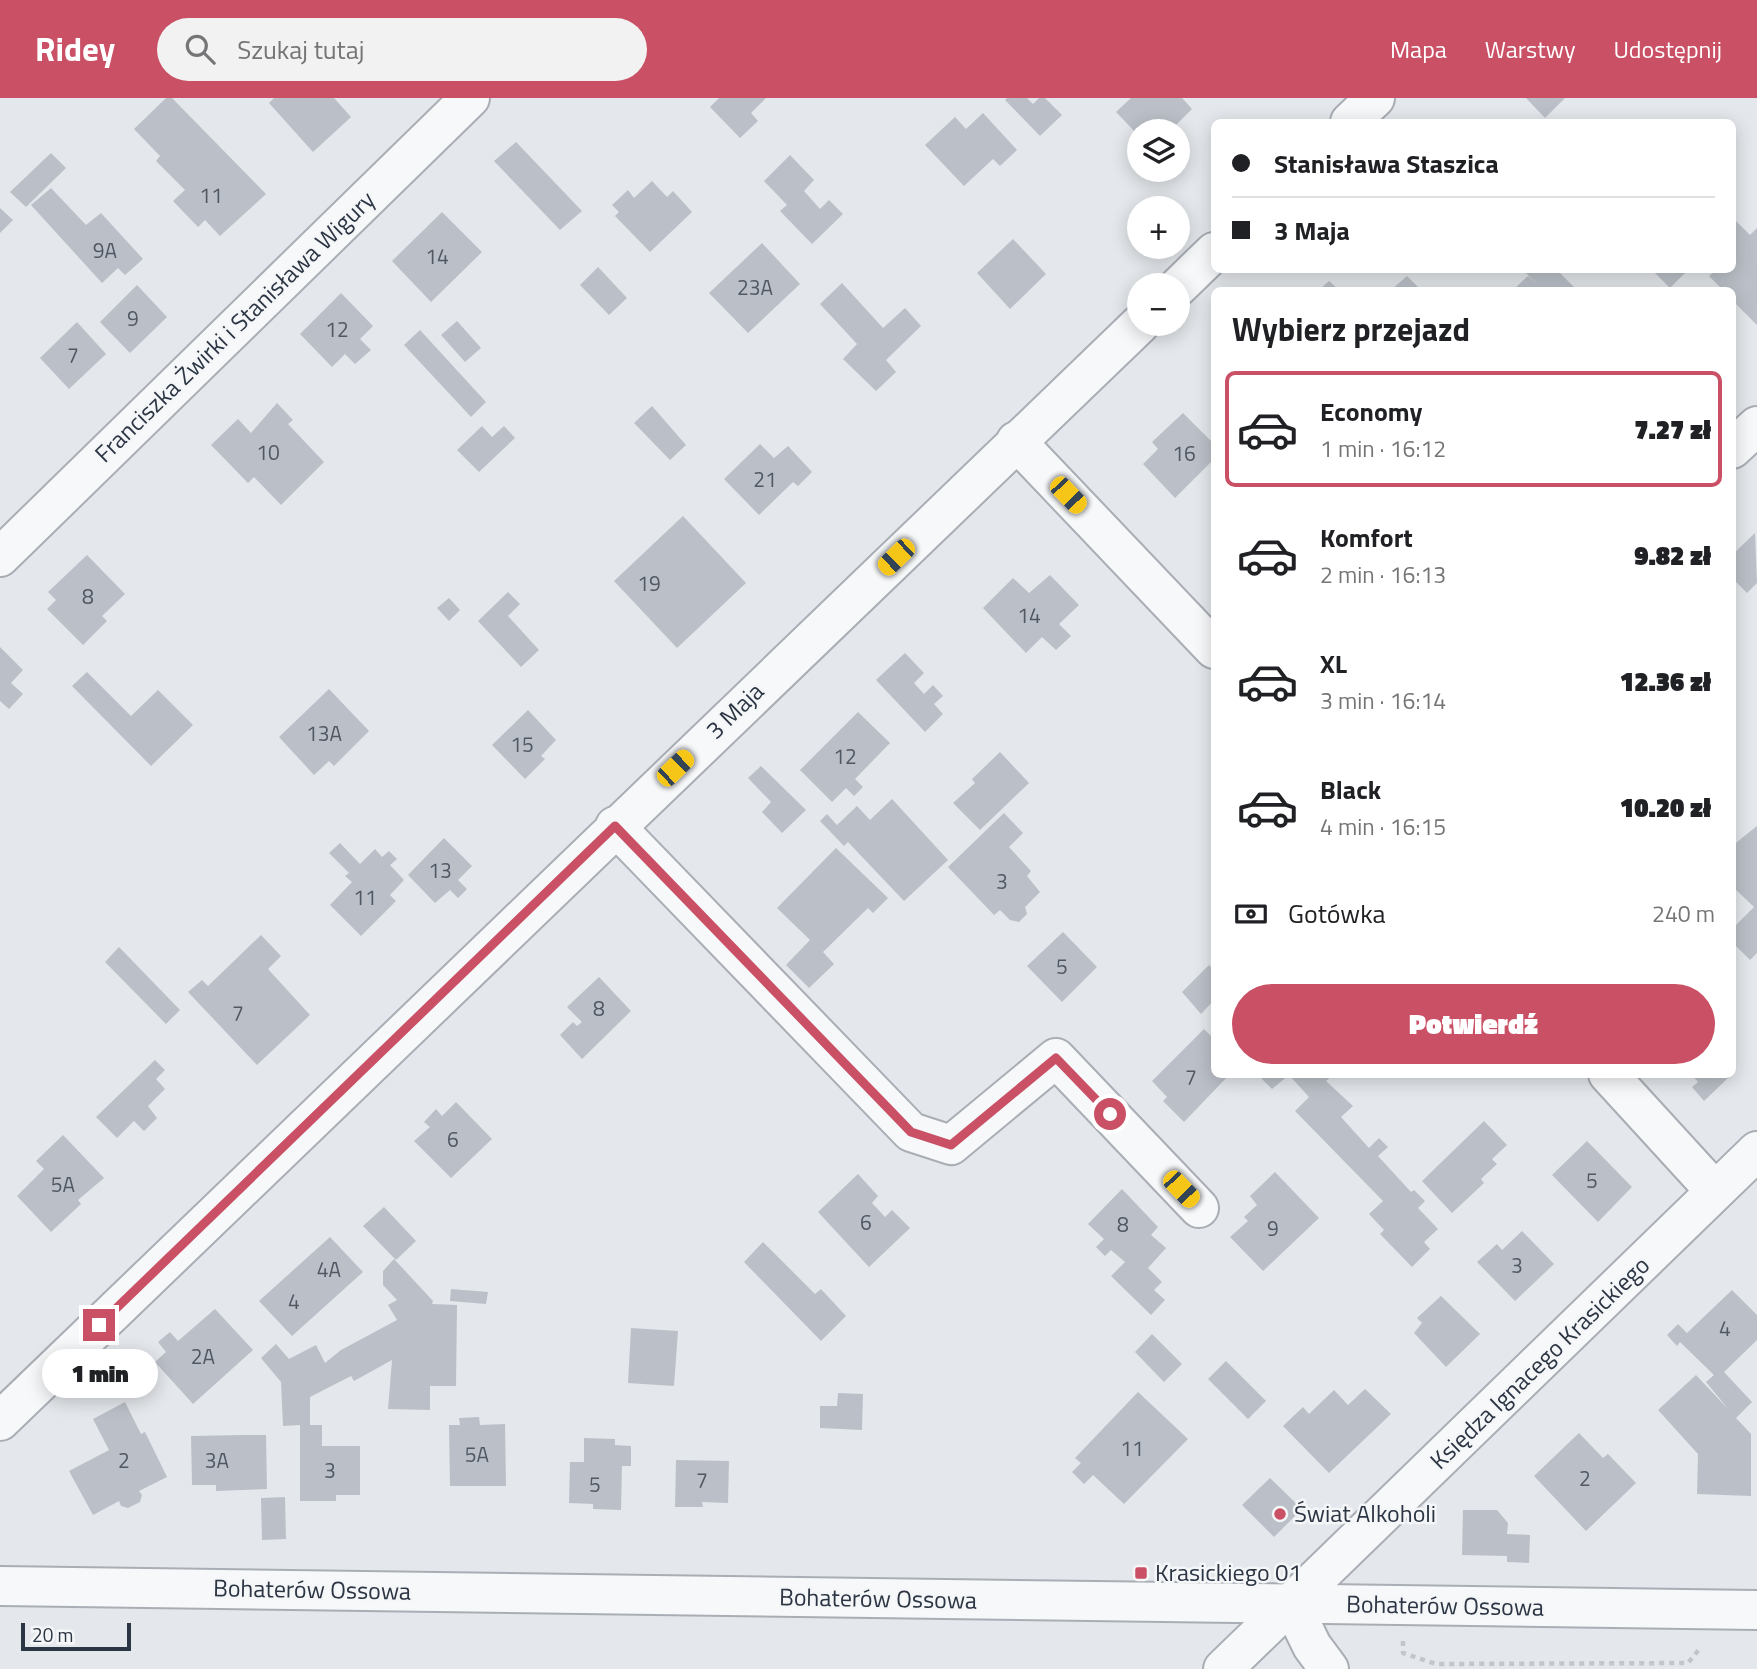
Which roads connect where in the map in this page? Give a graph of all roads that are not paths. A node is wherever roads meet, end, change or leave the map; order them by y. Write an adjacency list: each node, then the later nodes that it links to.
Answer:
1 (470, 98): 10 (street, Franciszka Żwirki i Stanisława Wigury)
2 (1375, 98): 3 (street)
3 (1353, 119)
4 (1211, 255): 5 (street)
5 (1190, 275)
6 (1127, 335): 8 (street, 3 Maja)
7 (1757, 426): 9 (street)
8 (1016, 441): 11 (street); 12 (street, 3 Maja)
9 (1736, 445)
10 (0, 557)
11 (1211, 646)
12 (615, 826): 16 (street); 17 (street, 3 Maja)
13 (1612, 1078): 15 (street)
14 (1757, 1151): 15 (street, Księdza Ignacego Krasickiego)
15 (1715, 1191): 19 (street, Księdza Ignacego Krasickiego)
16 (1199, 1208)
17 (0, 1421)
18 (0, 1586): 19 (street, Bohaterów Ossowa)
19 (1292, 1605): 20 (street, Bohaterów Ossowa); 21 (street, Księdza Ignacego Krasickiego); 22 (street)
20 (1757, 1610)
21 (1223, 1669)
22 (1329, 1669)

